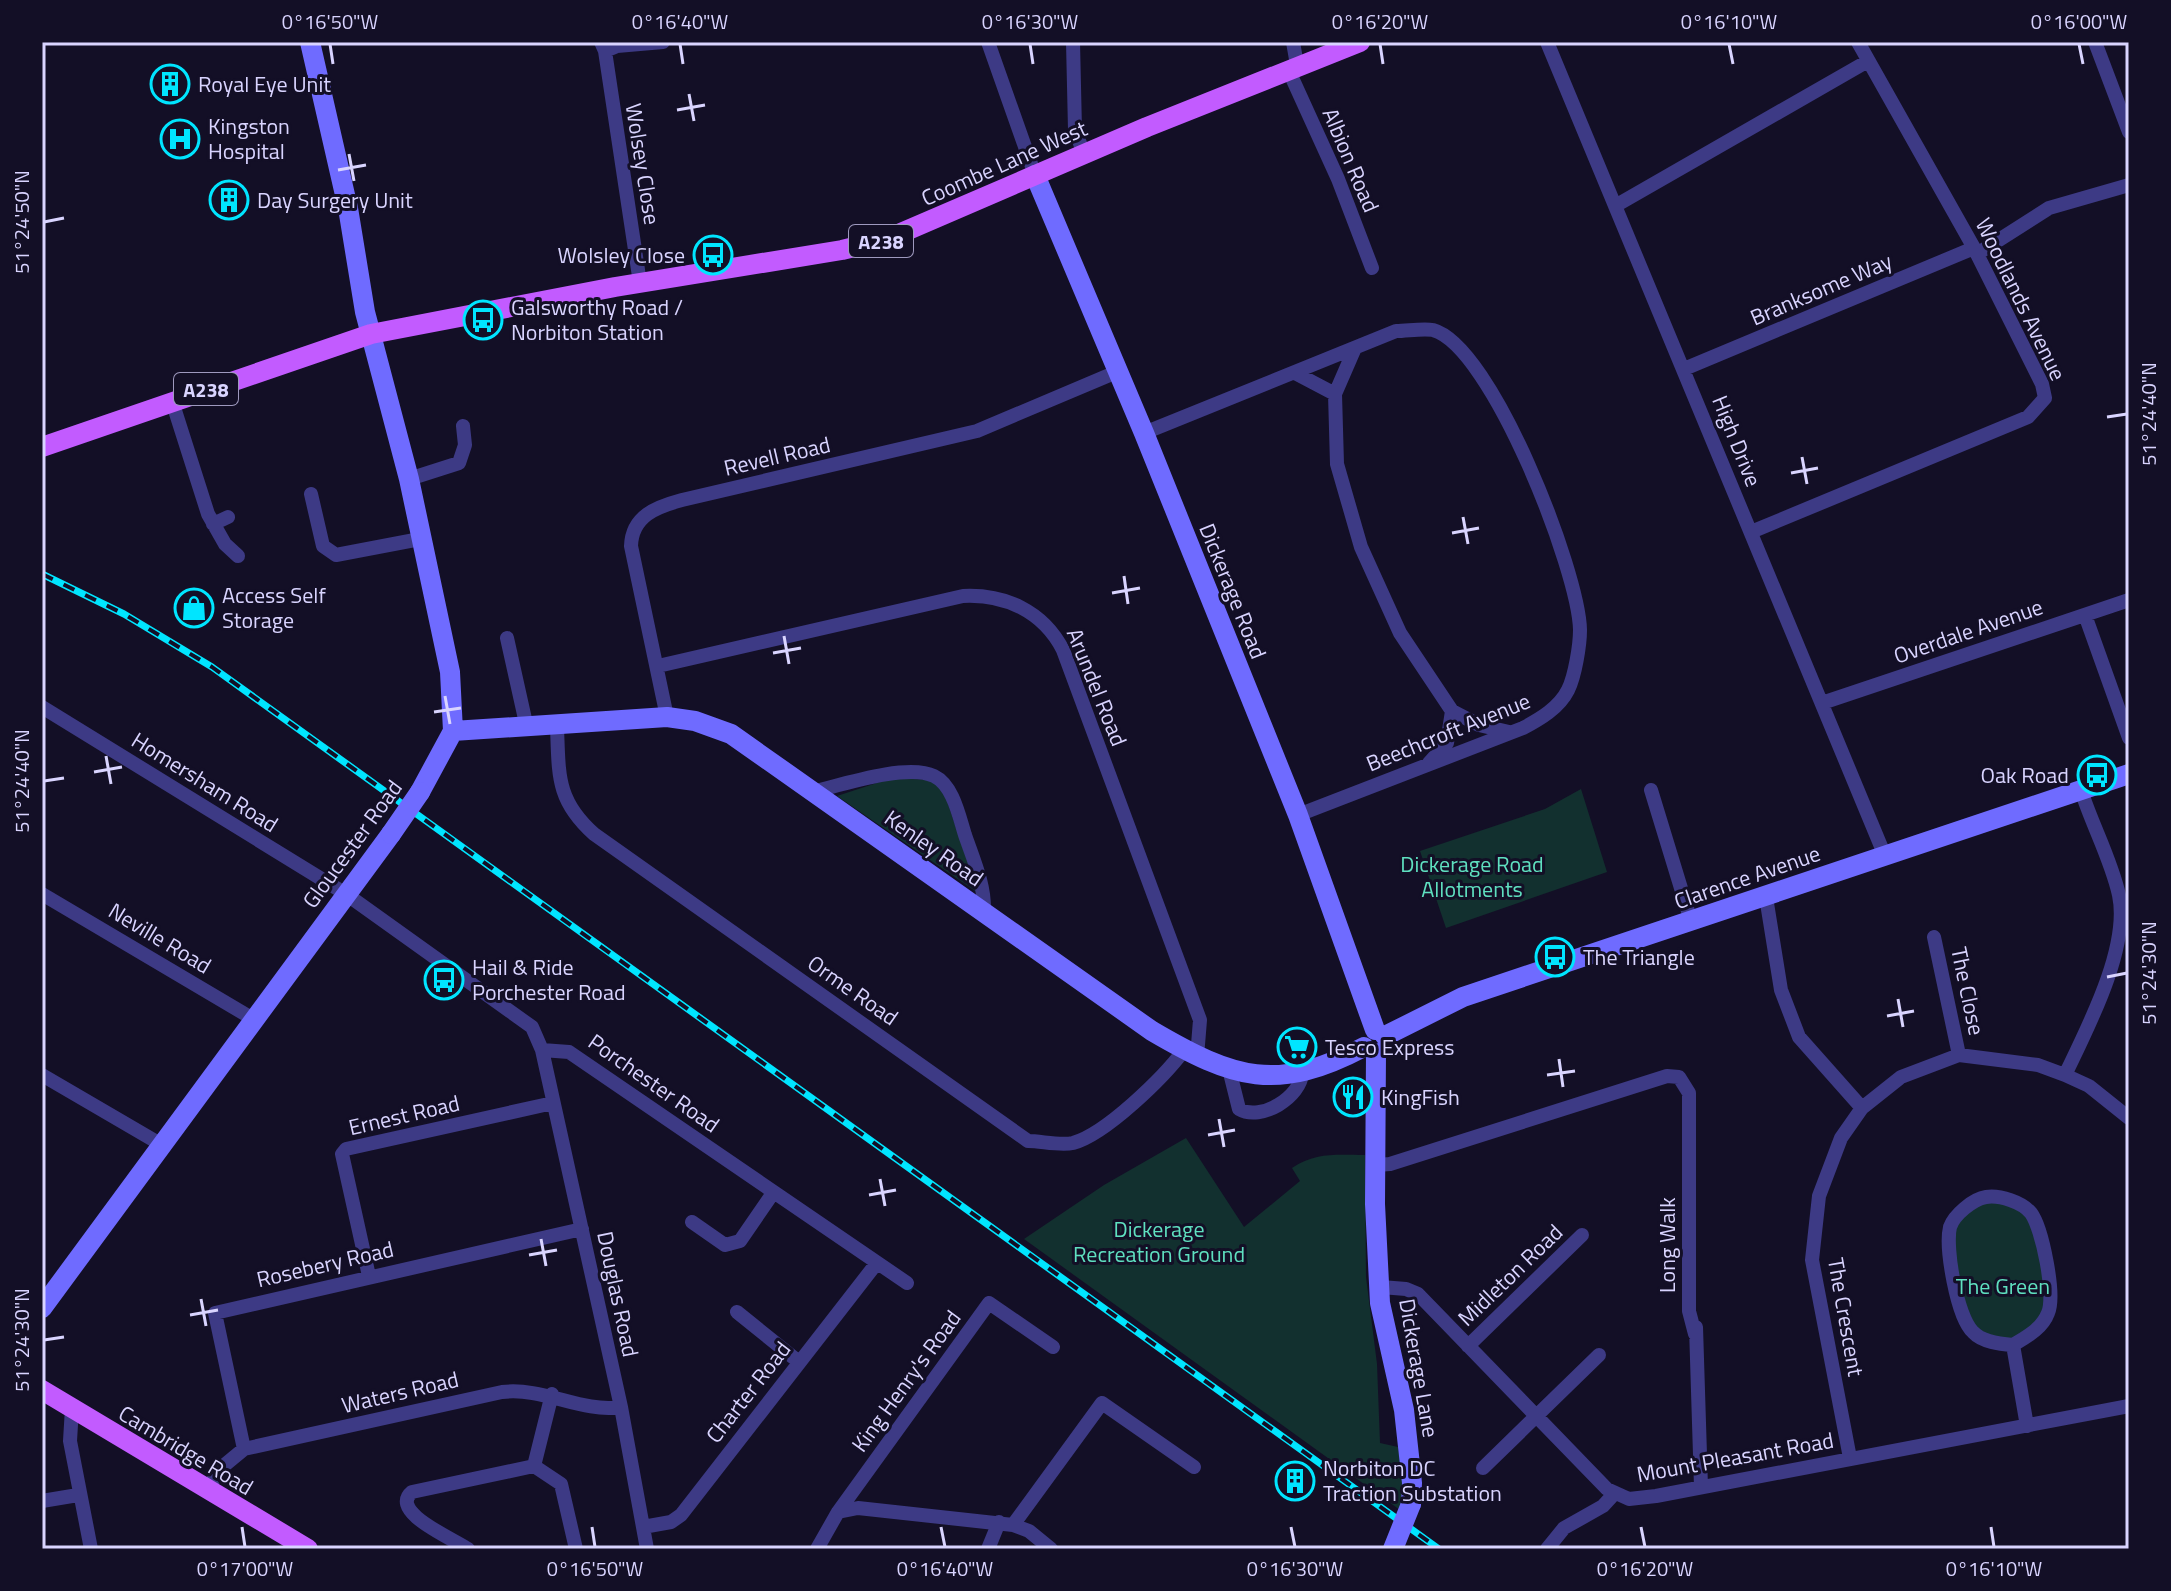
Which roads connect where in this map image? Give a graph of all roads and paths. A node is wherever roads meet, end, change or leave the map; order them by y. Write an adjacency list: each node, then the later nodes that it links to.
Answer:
1 (310, 42): 21 (street)
2 (663, 42): 10 (street, Wolsey Close)
3 (988, 42): 15 (street)
4 (1073, 42): 14 (street)
5 (1293, 42): 12 (street, Albion Road)
6 (1360, 42): 12 (main road, Coombe Lane West / A238)
7 (1547, 42): 17 (street, High Drive)
8 (1858, 42): 11 (street, Woodlands Avenue)
9 (2095, 42): 13 (street)
10 (603, 47): 20 (street, Wolsey Close)
11 (1868, 61): 17 (street); 18 (street, Woodlands Avenue)
12 (1293, 67): 14 (main road, Coombe Lane West / A238); 19 (street, Albion Road)
13 (2129, 132)
14 (1084, 154): 15 (main road, Coombe Lane West / A238)
15 (1035, 175): 20 (main road, Coombe Lane West / A238); 24 (street, Dickerage Road)
16 (2129, 185): 18 (street, Branksome Way)
17 (1615, 206): 23 (street, High Drive)
18 (1976, 251): 23 (street, Branksome Way); 35 (street, Woodlands Avenue)
19 (1372, 268)
20 (640, 283): 21 (main road, Coombe Lane West / A238)
21 (371, 334): 27 (main road, A238); 31 (street)
22 (1355, 348): 25 (street, Beechcroft Avenue); 26 (street); 49 (street, Beechcroft Avenue)
23 (1684, 369): 35 (street, High Drive)
24 (1119, 371): 29 (street, Dickerage Road); 41 (street, Revell Road)
25 (1297, 374): 26 (street); 29 (street, Beechcroft Avenue)
26 (1335, 394): 44 (street)
27 (172, 401): 30 (main road, A238); 34 (street)
28 (463, 426): 31 (street)
29 (1144, 433): 56 (street, Dickerage Road)
30 (42, 447)
31 (409, 479): 36 (street)
32 (311, 494): 36 (street)
33 (228, 517): 34 (street)
34 (213, 524): 37 (street)
35 (1751, 532): 42 (street, High Drive)
36 (420, 539): 48 (street)
37 (238, 556)
38 (2129, 600): 39 (street, Overdale Avenue)
39 (2085, 615): 42 (street, Overdale Avenue); 50 (street)
40 (507, 638): 47 (street)
41 (658, 666): 45 (street, Revell Road); 67 (street, Arundel Road)
42 (1822, 703): 57 (street, High Drive)
43 (42, 707): 59 (street, Homersham Road)
44 (1452, 711): 49 (street); 51 (street)
45 (667, 717): 46 (street, Kenley Road); 55 (street, Kenley Road)
46 (557, 727): 47 (street, Kenley Road); 67 (street, Orme Road)
47 (527, 728): 48 (street, Kenley Road)
48 (453, 731): 59 (street, Gloucester Road, bridge)
49 (1510, 732): 51 (street, Beechcroft Avenue)
50 (2129, 738)
51 (1427, 766): 56 (street, Beechcroft Avenue)
52 (2129, 774): 54 (street, Clarence Avenue)
53 (1651, 790): 62 (street)
54 (2081, 790): 57 (street, Clarence Avenue); 72 (street)
55 (812, 792): 61 (street, Kenley Road); 61 (street)
56 (1298, 815): 65 (street, Dickerage Road)
57 (1885, 856): 60 (street, Clarence Avenue)
58 (42, 894): 64 (street, Neville Road)
59 (346, 894): 64 (street, Gloucester Road); 66 (street)
60 (1766, 897): 62 (street, Clarence Avenue); 74 (street)
61 (984, 912): 67 (street, Kenley Road)
62 (1691, 921): 65 (street, Clarence Avenue)
63 (1934, 937): 68 (street, The Close)
64 (255, 1020): 76 (street, Gloucester Road)
65 (1375, 1041): 70 (street, Kenley Road); 77 (street, Dickerage Road)
66 (542, 1050): 73 (street, Douglas Road); 78 (street, Porchester Road)
67 (1191, 1053): 69 (street, Kenley Road)
68 (1959, 1055): 72 (street, The Crescent); 74 (street, The Crescent)
69 (1229, 1069): 70 (street, Kenley Road); 70 (street)
70 (1302, 1073)
71 (42, 1075): 76 (street)
72 (2065, 1075): 75 (street, The Crescent)
73 (553, 1103): 80 (street, Douglas Road); 83 (street, Ernest Road)
74 (1862, 1108): 101 (street, The Crescent)
75 (2129, 1118)
76 (162, 1145): 86 (street, Gloucester Road)
77 (1377, 1165): 85 (street, Dickerage Road); 105 (street, Long Walk)
78 (773, 1193): 79 (street); 82 (street, Porchester Road)
79 (692, 1222)
80 (582, 1229): 83 (street, Rosebery Road); 96 (street, Douglas Road)
81 (1582, 1235): 89 (street, Midleton Road)
82 (876, 1264): 84 (street, Porchester Road); 92 (street, Charter Road)
83 (369, 1276): 100 (street, Rosebery Road)
84 (907, 1283)
85 (1381, 1287): 89 (street, Mount Pleasant Road); 121 (street, Dickerage Lane, bridge)
86 (42, 1308)
87 (737, 1312): 92 (street)
88 (2013, 1345): 88 (street); 99 (street)
89 (1468, 1346): 98 (street, Mount Pleasant Road)
90 (1053, 1347): 110 (street, King Henry's Road)
91 (1599, 1355): 98 (street)
92 (799, 1362): 112 (street, Charter Road)
93 (42, 1390): 97 (main road, Cambridge Road)
94 (552, 1394): 96 (street, Waters Road); 100 (street, Waters Road); 102 (street)
95 (2129, 1406): 99 (street, Mount Pleasant Road)
96 (621, 1407): 112 (street, Douglas Road)
97 (72, 1408): 106 (main road, Cambridge Road); 108 (street)
98 (1535, 1418): 104 (street); 107 (street, Mount Pleasant Road)
99 (2027, 1426): 101 (street, Mount Pleasant Road)
100 (244, 1449): 106 (street)
101 (1850, 1458): 105 (street, Mount Pleasant Road)
102 (534, 1466): 115 (street); 116 (street)
103 (1194, 1467): 111 (street)
104 (1483, 1468)
105 (1701, 1487): 107 (street, Mount Pleasant Road)
106 (207, 1490): 114 (main road, Cambridge Road)
107 (1614, 1494): 122 (street)
108 (78, 1495): 109 (street); 113 (street)
109 (42, 1501)
110 (838, 1512): 111 (street); 118 (street, King Henry's Road)
111 (1006, 1524): 119 (street); 120 (street)
112 (643, 1527): 117 (street, Douglas Road)
113 (91, 1549)
114 (308, 1549)
115 (468, 1549)
116 (576, 1549)
117 (647, 1549)
118 (817, 1549)
119 (988, 1549)
120 (1051, 1549)
121 (1393, 1549)
122 (1547, 1549)

